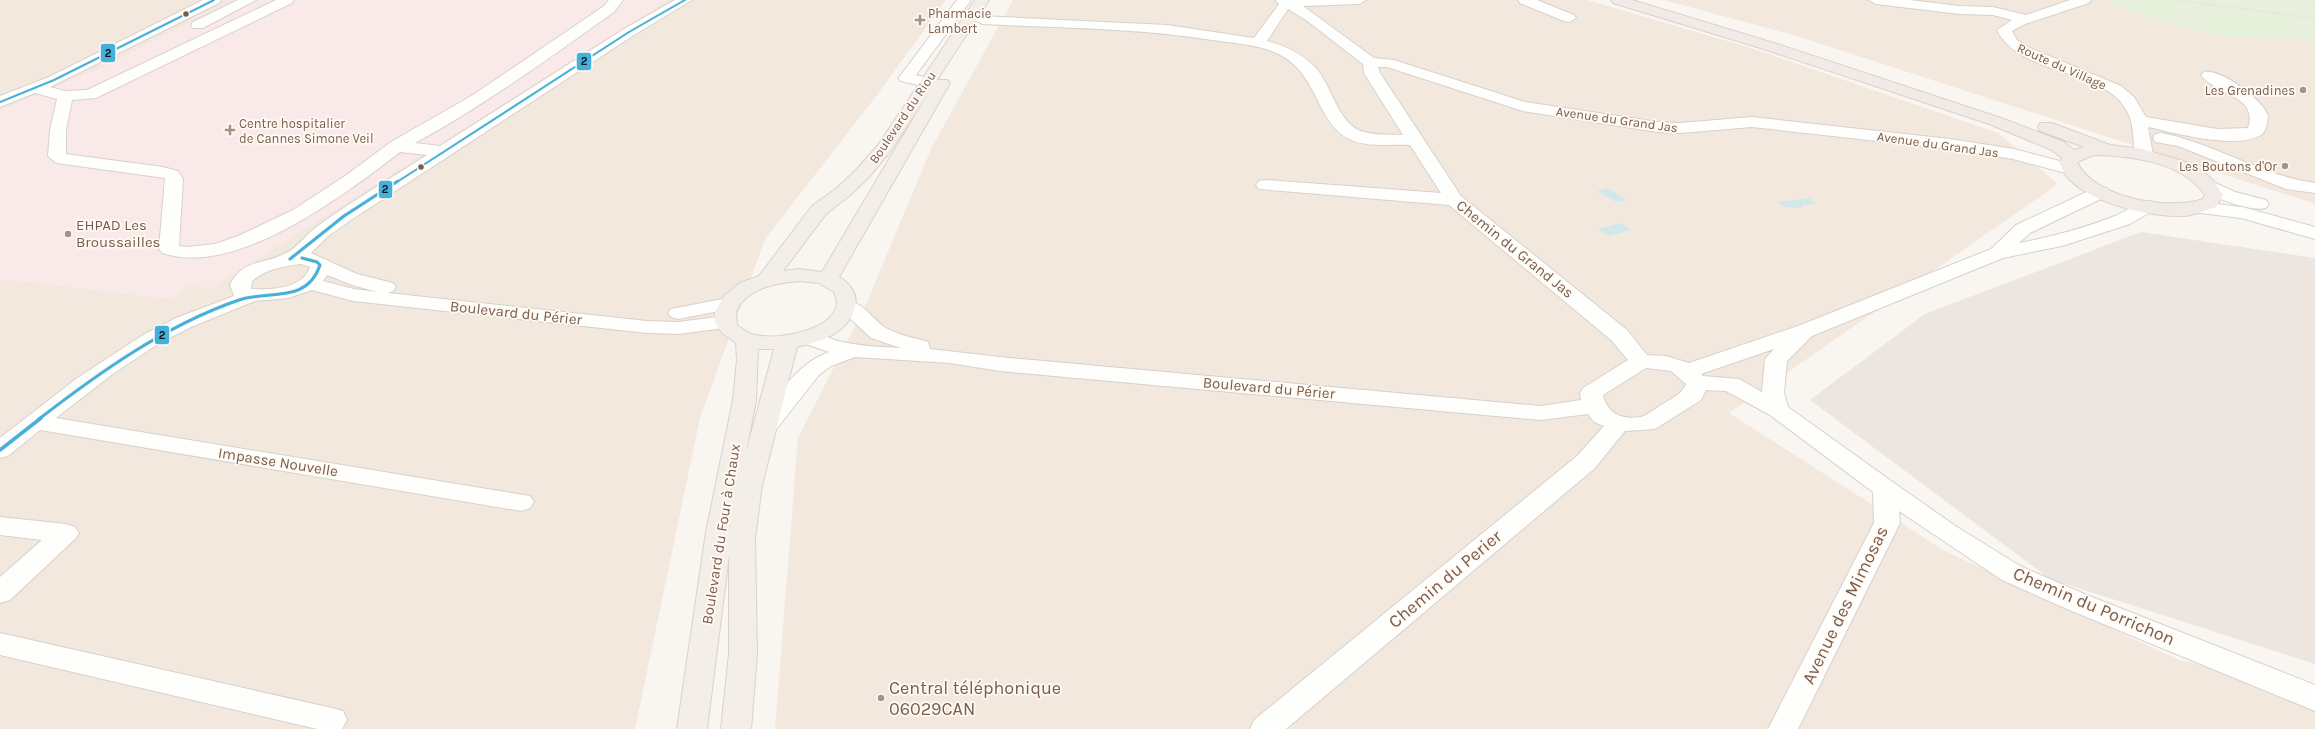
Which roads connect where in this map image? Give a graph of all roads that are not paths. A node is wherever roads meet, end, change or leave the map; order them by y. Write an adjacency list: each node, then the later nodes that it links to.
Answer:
1 (214, 0): 25 (street)
2 (249, 0): 19 (street)
3 (287, 0): 26 (street)
4 (616, 0): 30 (street)
5 (685, 0): 32 (street)
6 (964, 0): 24 (street)
7 (982, 0): 24 (main road, Boulevard du Riou)
8 (995, 0): 18 (main road, Boulevard du Riou)
9 (1359, 0): 15 (street)
10 (1525, 0): 16 (street)
11 (1618, 0): 34 (highway)
12 (1659, 0): 31 (highway)
13 (1876, 0): 17 (street)
14 (2084, 0): 17 (street, Route du Village)
15 (1284, 2): 21 (street); 22 (street)
16 (1569, 18)
17 (2027, 18): 28 (street, Route du Village)
18 (982, 20): 21 (street); 47 (main road, Boulevard du Riou)
19 (186, 31)
20 (169, 41): 26 (street)
21 (1258, 43): 29 (street)
22 (1370, 62): 29 (street, Chemin du Grand Jas); 34 (street, Avenue du Grand Jas)
23 (2209, 75): 28 (street)
24 (926, 82): 48 (main road, Boulevard du Riou)
25 (34, 88): 26 (street); 27 (street)
26 (62, 95): 30 (street)
27 (4, 98)
28 (2138, 127): 33 (street, Route du Village); 37 (street)
29 (1414, 140): 39 (street, Chemin du Grand Jas)
30 (398, 146): 32 (street)
31 (2107, 150): 33 (highway); 34 (highway)
32 (444, 152): 45 (street)
33 (2144, 155): 36 (highway)
34 (2071, 163): 38 (highway)
35 (1265, 185): 39 (street)
36 (2209, 186): 41 (highway); 42 (street)
37 (2315, 188)
38 (2101, 192): 40 (highway); 44 (street)
39 (1454, 200): 58 (street, Chemin du Grand Jas)
40 (2148, 206): 41 (highway); 44 (street)
41 (2198, 208): 43 (street)
42 (2315, 218)
43 (2315, 232)
44 (1998, 253): 53 (street)
45 (290, 259): 46 (street); 50 (street)
46 (317, 262): 49 (street); 52 (street, Boulevard du Périer)
47 (828, 279): 48 (main road); 51 (main road)
48 (766, 280): 52 (main road)
49 (309, 283): 50 (street); 52 (street, Boulevard du Périer)
50 (250, 296): 62 (street)
51 (848, 306): 55 (main road); 57 (street)
52 (727, 313): 54 (main road)
53 (1806, 331): 59 (street); 61 (street)
54 (747, 340): 55 (main road); 73 (main road, Boulevard du Four à Chaux)
55 (797, 340): 56 (street); 64 (main road, Boulevard du Four à Chaux)
56 (852, 351): 57 (street); 64 (street)
57 (944, 356): 60 (street, Boulevard du Périer)
58 (1641, 361): 59 (street); 60 (street)
59 (1693, 383): 61 (street); 63 (street)
60 (1594, 406): 63 (street)
61 (1778, 410): 66 (street)
62 (36, 422): 65 (street); 67 (street, Impasse Nouvelle)
63 (1619, 424): 75 (street, Chemin du Perier)
64 (766, 427): 74 (main road, Boulevard du Four à Chaux)
65 (0, 450)
66 (1885, 489): 71 (street, Chemin du Porrichon); 76 (street, Avenue des Mimosas)
67 (521, 502)
68 (0, 526): 69 (street)
69 (0, 593)
70 (0, 644): 72 (street)
71 (2315, 699)
72 (332, 720)
73 (692, 729)
74 (736, 729)
75 (1265, 729)
76 (1784, 729)

